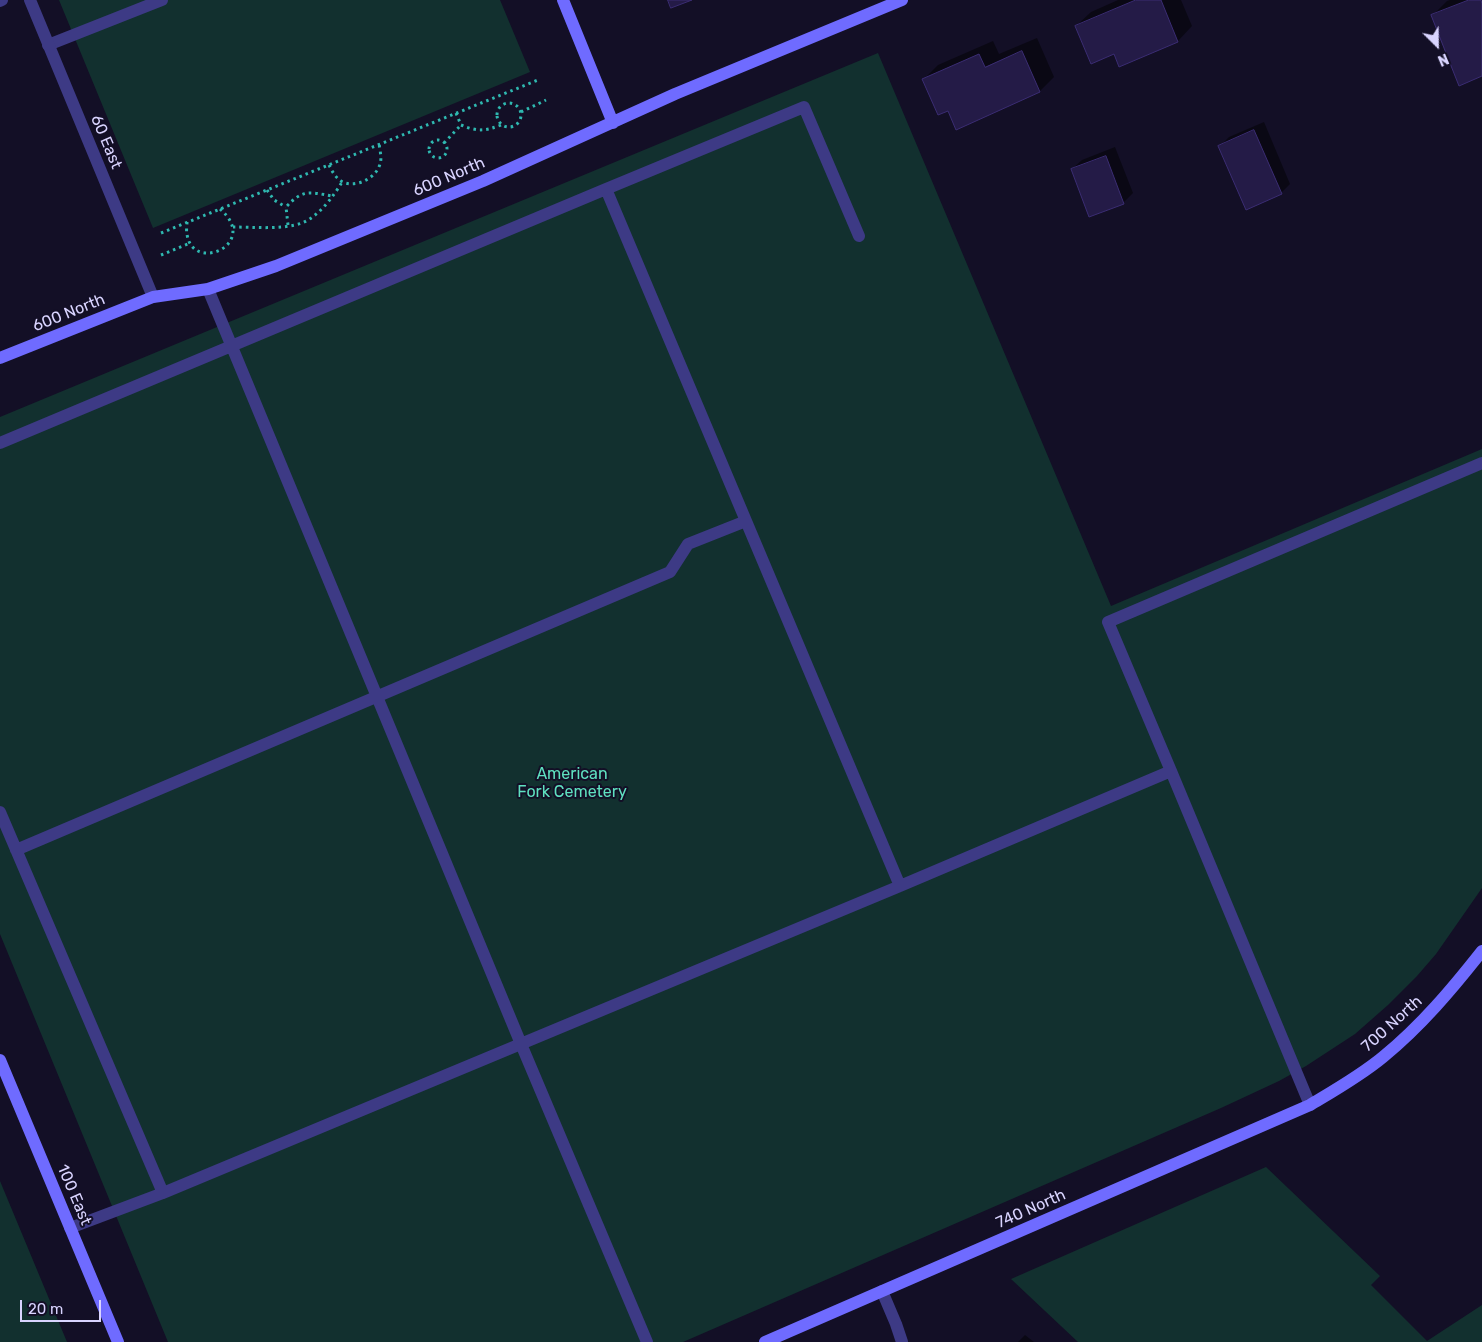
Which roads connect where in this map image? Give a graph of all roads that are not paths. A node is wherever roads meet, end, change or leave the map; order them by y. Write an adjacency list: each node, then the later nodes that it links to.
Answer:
1 (30, 0): 5 (street, 60 East)
2 (162, 0): 5 (street)
3 (563, 0): 6 (street)
4 (902, 0): 6 (street, 600 North)
5 (48, 46): 10 (street, 60 East)
6 (613, 123): 9 (street, 600 North)
7 (606, 189): 8 (street); 11 (street); 15 (street)
8 (859, 236)
9 (208, 289): 10 (street, 600 North); 11 (street)
10 (153, 297): 12 (street, 600 North)
11 (231, 346): 13 (street); 16 (street)
12 (0, 358)
13 (0, 444)
14 (1482, 463): 17 (street)
15 (746, 521): 16 (street); 20 (street)
16 (377, 697): 19 (street); 22 (street)
17 (1171, 771): 20 (street); 24 (street)
18 (0, 812): 19 (street)
19 (16, 850): 25 (street)
20 (900, 886): 22 (street)
21 (1482, 951): 24 (street, 700 North)
22 (521, 1044): 25 (street); 29 (street)
23 (0, 1060): 26 (street, 100 East)
24 (1310, 1105): 27 (street, 740 North)
25 (163, 1193): 26 (street)
26 (70, 1228): 28 (street, 100 East)
27 (882, 1291): 30 (street, 740 North); 31 (street)
28 (118, 1342)
29 (647, 1342)
30 (765, 1342)
31 (902, 1342)

